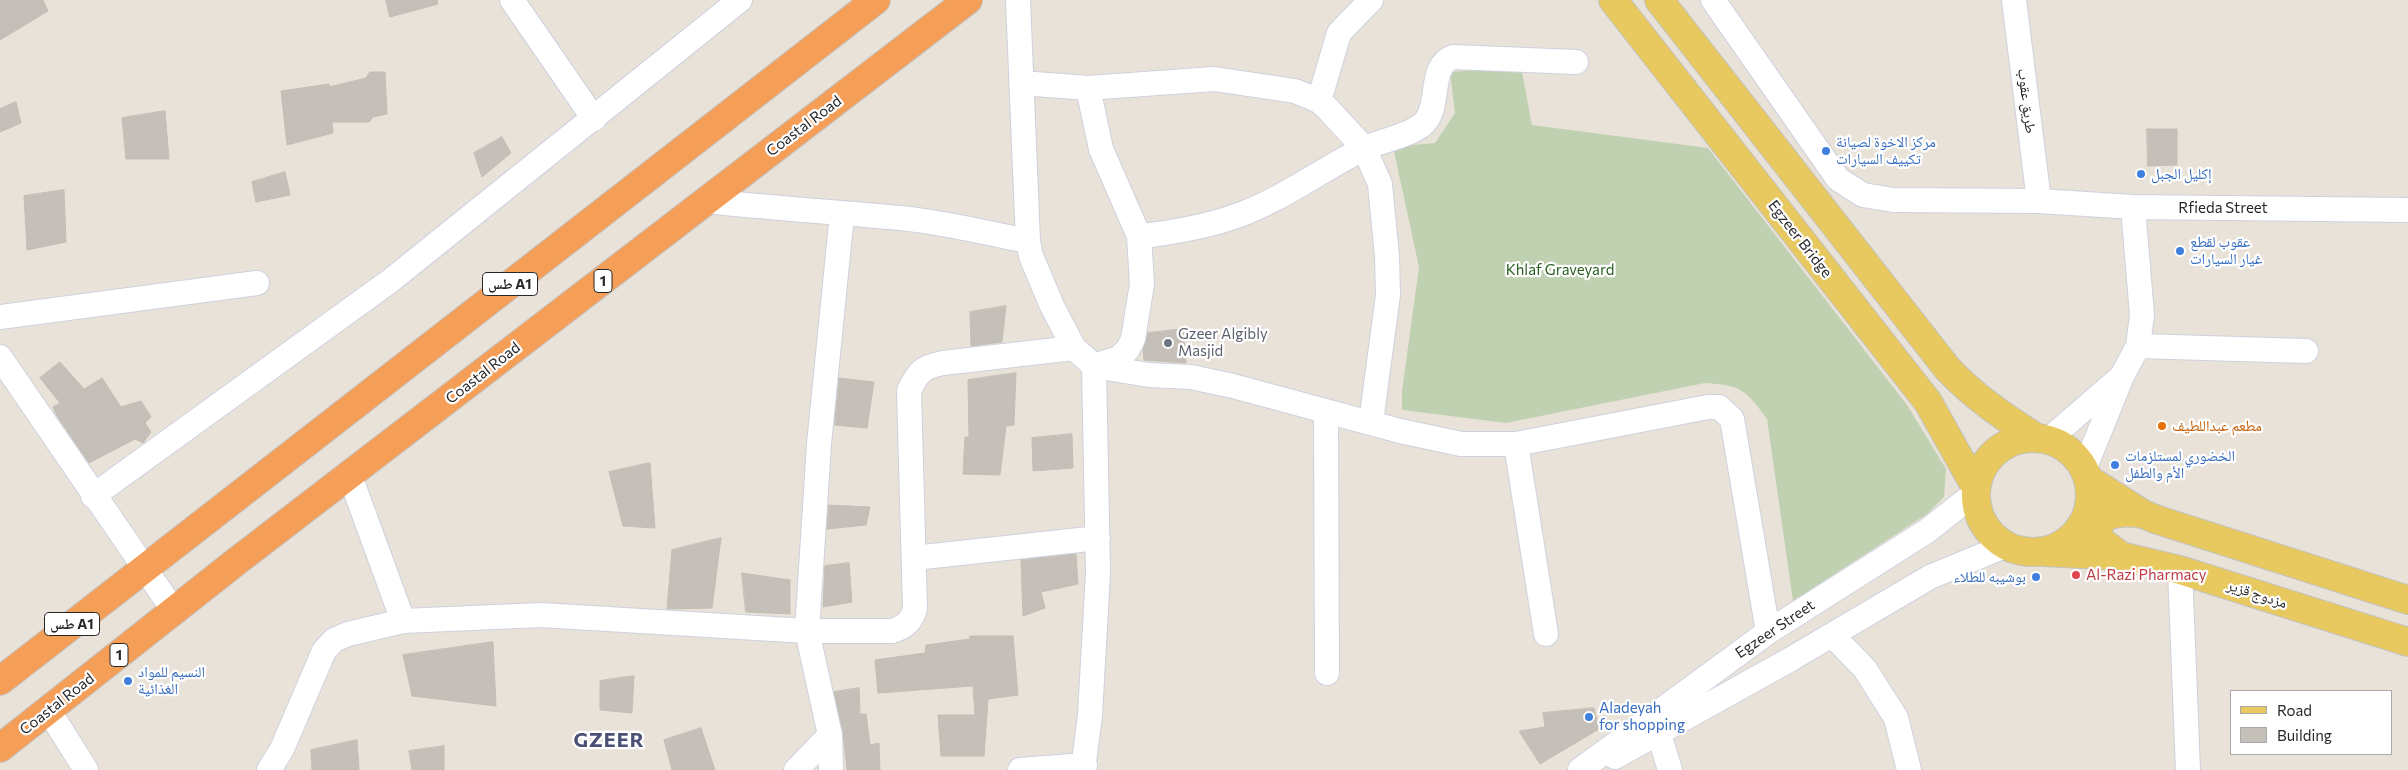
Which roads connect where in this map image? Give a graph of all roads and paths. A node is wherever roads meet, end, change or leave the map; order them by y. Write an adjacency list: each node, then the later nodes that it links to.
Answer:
1 (512, 0): 15 (street)
2 (740, 0): 15 (street)
3 (876, 0): 46 (highway, طس A1)
4 (968, 0): 17 (highway, Coastal Road / 1)
5 (1018, 0): 12 (street)
6 (1371, 0): 14 (street)
7 (1613, 0): 38 (main road, Egzeer Bridge)
8 (1659, 0): 34 (main road)
9 (1712, 0): 18 (street, Rfieda Street)
10 (2014, 0): 18 (street, طريق عقوب)
11 (1576, 62): 16 (street)
12 (1021, 83): 13 (street); 23 (street)
13 (1088, 88): 14 (street); 22 (street)
14 (1319, 101): 16 (street)
15 (594, 119): 39 (street)
16 (1364, 148): 22 (street); 33 (street)
17 (706, 201): 21 (street); 37 (highway, Coastal Road / 1)
18 (2039, 201): 19 (street, Rfieda Street)
19 (2133, 207): 20 (street, Rfieda Street); 26 (street)
20 (2408, 210)
21 (842, 214): 23 (street); 51 (street)
22 (1139, 236): 30 (street)
23 (1028, 241): 27 (street)
24 (257, 283): 25 (street)
25 (0, 317)
26 (2138, 346): 28 (street); 31 (street)
27 (1074, 348): 30 (street); 45 (street)
28 (2306, 351)
29 (0, 357): 39 (street)
30 (1094, 366): 32 (street); 41 (street)
31 (2122, 376): 34 (street); 36 (street)
32 (1326, 412): 33 (street); 56 (street)
33 (1371, 422): 35 (street)
34 (2042, 439): 36 (main road); 38 (main road)
35 (1516, 444): 52 (street); 53 (street)
36 (2086, 475): 40 (main road); 43 (main road)
37 (350, 476): 49 (highway, Coastal Road / 1); 50 (street)
38 (1974, 490): 42 (main road); 52 (street, Egzeer Street)
39 (93, 496): 46 (street)
40 (2143, 514): 44 (main road); 48 (main road)
41 (1098, 538): 45 (street); 62 (street)
42 (2006, 546): 43 (main road); 54 (street, Egzeer Street)
43 (2044, 552): 44 (main road, مزدوج قزير)
44 (2121, 556): 47 (main road, مزدوج قزير)
45 (914, 558): 51 (street)
46 (144, 568): 49 (street); 57 (highway, طس A1)
47 (2180, 570): 55 (main road, مزدوج قزير); 72 (street)
48 (2408, 600)
49 (174, 611): 58 (highway, Coastal Road / 1)
50 (403, 621): 51 (street); 64 (street)
51 (807, 630): 60 (street)
52 (1768, 632): 68 (street, Egzeer Street)
53 (1546, 634)
54 (1832, 636): 59 (street, Egzeer Street); 71 (street)
55 (2408, 642)
56 (1327, 673)
57 (0, 681)
58 (48, 711): 61 (highway, Coastal Road / 1); 63 (street)
59 (1659, 734): 69 (street, Egzeer Street); 70 (street)
60 (830, 735): 65 (street); 66 (street)
61 (0, 748)
62 (1084, 767): 67 (street)
63 (86, 770)
64 (269, 770)
65 (796, 770)
66 (832, 770)
67 (1020, 770)
68 (1580, 770)
69 (1589, 770)
70 (1670, 770)
71 (1909, 770)
72 (2188, 770)

